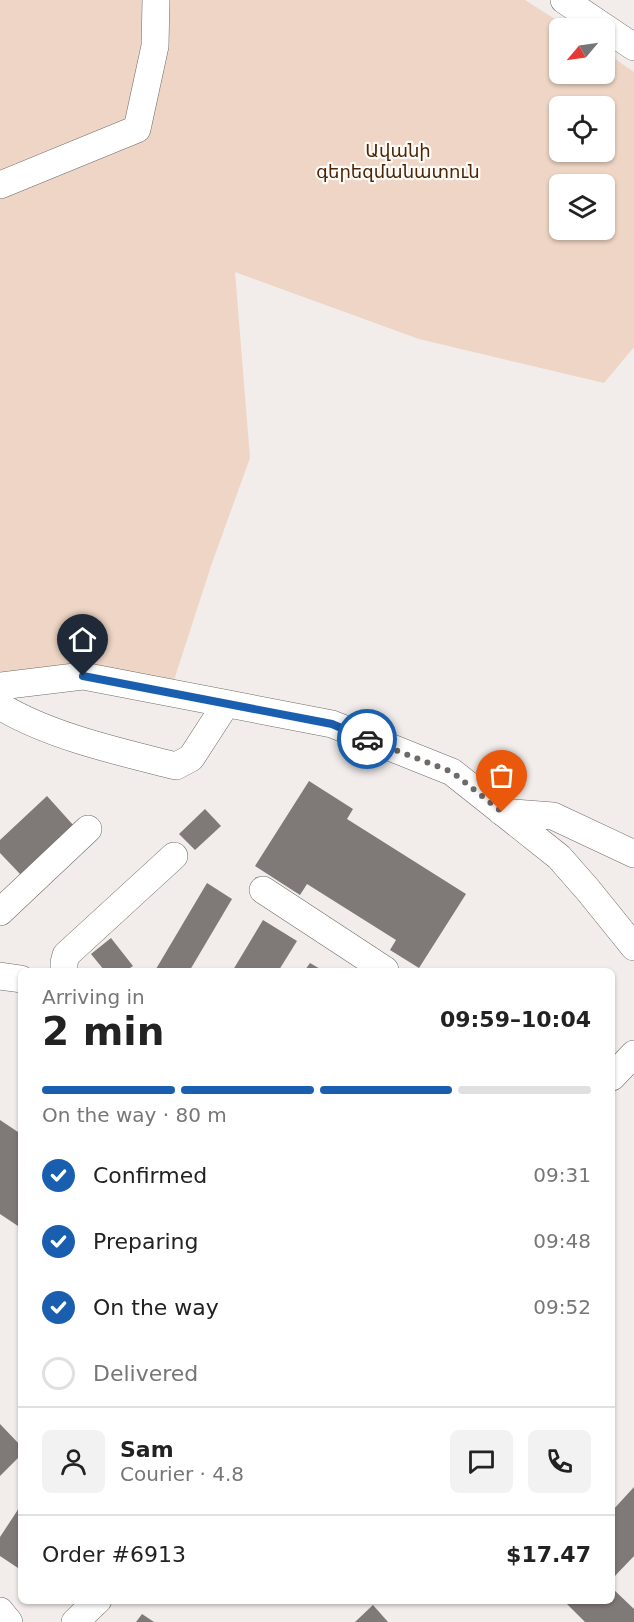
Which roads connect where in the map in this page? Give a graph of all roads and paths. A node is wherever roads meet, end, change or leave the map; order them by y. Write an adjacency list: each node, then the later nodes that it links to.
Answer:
1 (156, 0): 4 (street)
2 (564, 0): 3 (street)
3 (634, 46)
4 (0, 185)
5 (0, 686): 6 (street)
6 (226, 704): 7 (street); 8 (street)
7 (0, 706)
8 (502, 812): 10 (street); 14 (street)
9 (88, 829): 13 (street)
10 (634, 854)
11 (174, 856): 15 (street)
12 (263, 890): 16 (street)
13 (0, 912)
14 (634, 947)
15 (64, 968)
16 (382, 968)
17 (0, 976): 18 (street)
18 (18, 979)
19 (634, 1054): 20 (street)
20 (615, 1074)
21 (94, 1604): 24 (street)
22 (0, 1611): 23 (street)
23 (9, 1622)
24 (75, 1622)

